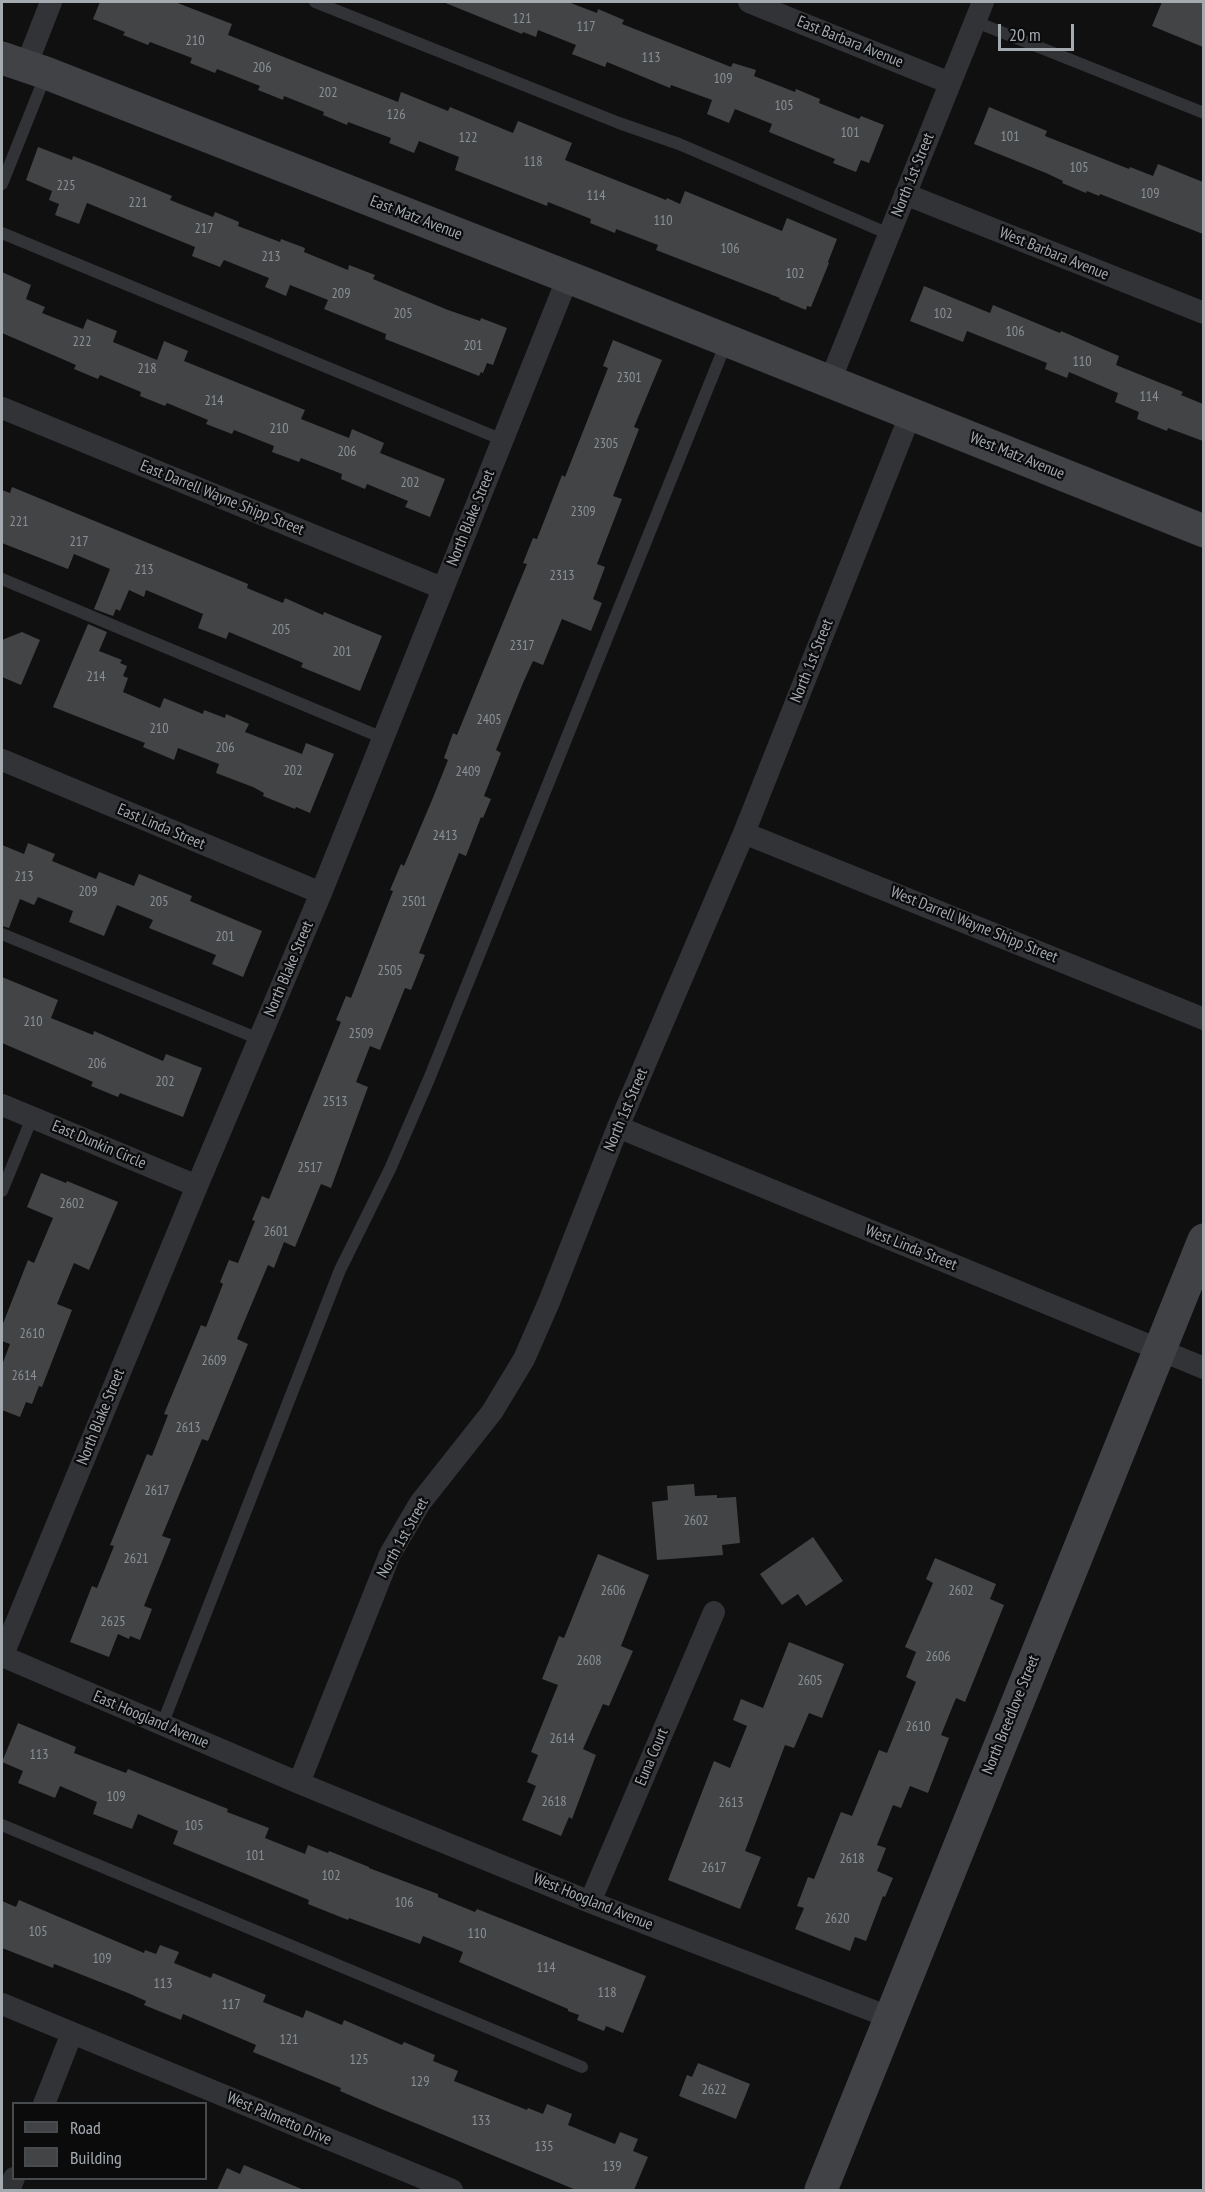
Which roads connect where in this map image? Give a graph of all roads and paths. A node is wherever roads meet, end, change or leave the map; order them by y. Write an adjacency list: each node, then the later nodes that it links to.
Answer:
1 (51, 2): 5 (street)
2 (315, 2): 11 (lane)
3 (749, 2): 6 (street, East Barbara Avenue)
4 (979, 11): 6 (street, North 1st Street); 7 (lane)
5 (25, 66): 8 (lane); 12 (street, East Matz Avenue)
6 (950, 83): 9 (street, North 1st Street)
7 (1203, 113)
8 (2, 184)
9 (905, 194): 11 (street, North 1st Street); 13 (street, West Barbara Avenue)
10 (2, 232): 18 (lane)
11 (889, 234): 15 (street, North 1st Street)
12 (568, 277): 14 (street, East Matz Avenue); 18 (street, North Blake Street)
13 (1203, 314)
14 (727, 341): 15 (street, East Matz Avenue); 39 (lane)
15 (830, 381): 17 (street, West Matz Avenue)
16 (2, 408): 21 (street, East Darrell Wayne Shipp Street)
17 (911, 413): 19 (street, West Matz Avenue); 24 (street, North 1st Street)
18 (503, 440): 21 (street, North Blake Street)
19 (1203, 531)
20 (2, 579): 22 (lane)
21 (442, 588): 22 (street, North Blake Street)
22 (383, 738): 25 (street, North Blake Street)
23 (2, 760): 25 (street, East Linda Street)
24 (744, 833): 27 (street, West Darrell Wayne Shipp Street); 31 (street, North 1st Street)
25 (321, 893): 28 (street, North Blake Street)
26 (2, 934): 28 (lane)
27 (1203, 1019)
28 (259, 1039): 32 (street, North Blake Street)
29 (2, 1105): 30 (street, East Dunkin Circle)
30 (33, 1118): 32 (street, East Dunkin Circle); 33 (lane)
31 (618, 1128): 35 (street, West Linda Street); 40 (street, North 1st Street)
32 (197, 1186): 38 (street, North Blake Street)
33 (2, 1191)
34 (1203, 1240): 35 (street, North Breedlove Street)
35 (1159, 1350): 36 (street, West Linda Street); 44 (street, North Breedlove Street)
36 (1203, 1368)
37 (714, 1612): 42 (street, Euna Court)
38 (2, 1657): 39 (street, East Hoogland Avenue)
39 (162, 1725): 40 (street, East Hoogland Avenue)
40 (299, 1783): 42 (street, West Hoogland Avenue)
41 (2, 1824): 46 (lane)
42 (590, 1902): 44 (street, West Hoogland Avenue)
43 (2, 2004): 45 (street, West Palmetto Drive)
44 (889, 2017): 49 (street, North Breedlove Street)
45 (72, 2033): 47 (street); 48 (street, West Palmetto Drive)
46 (582, 2067)
47 (44, 2102)
48 (452, 2190)
49 (821, 2190)

